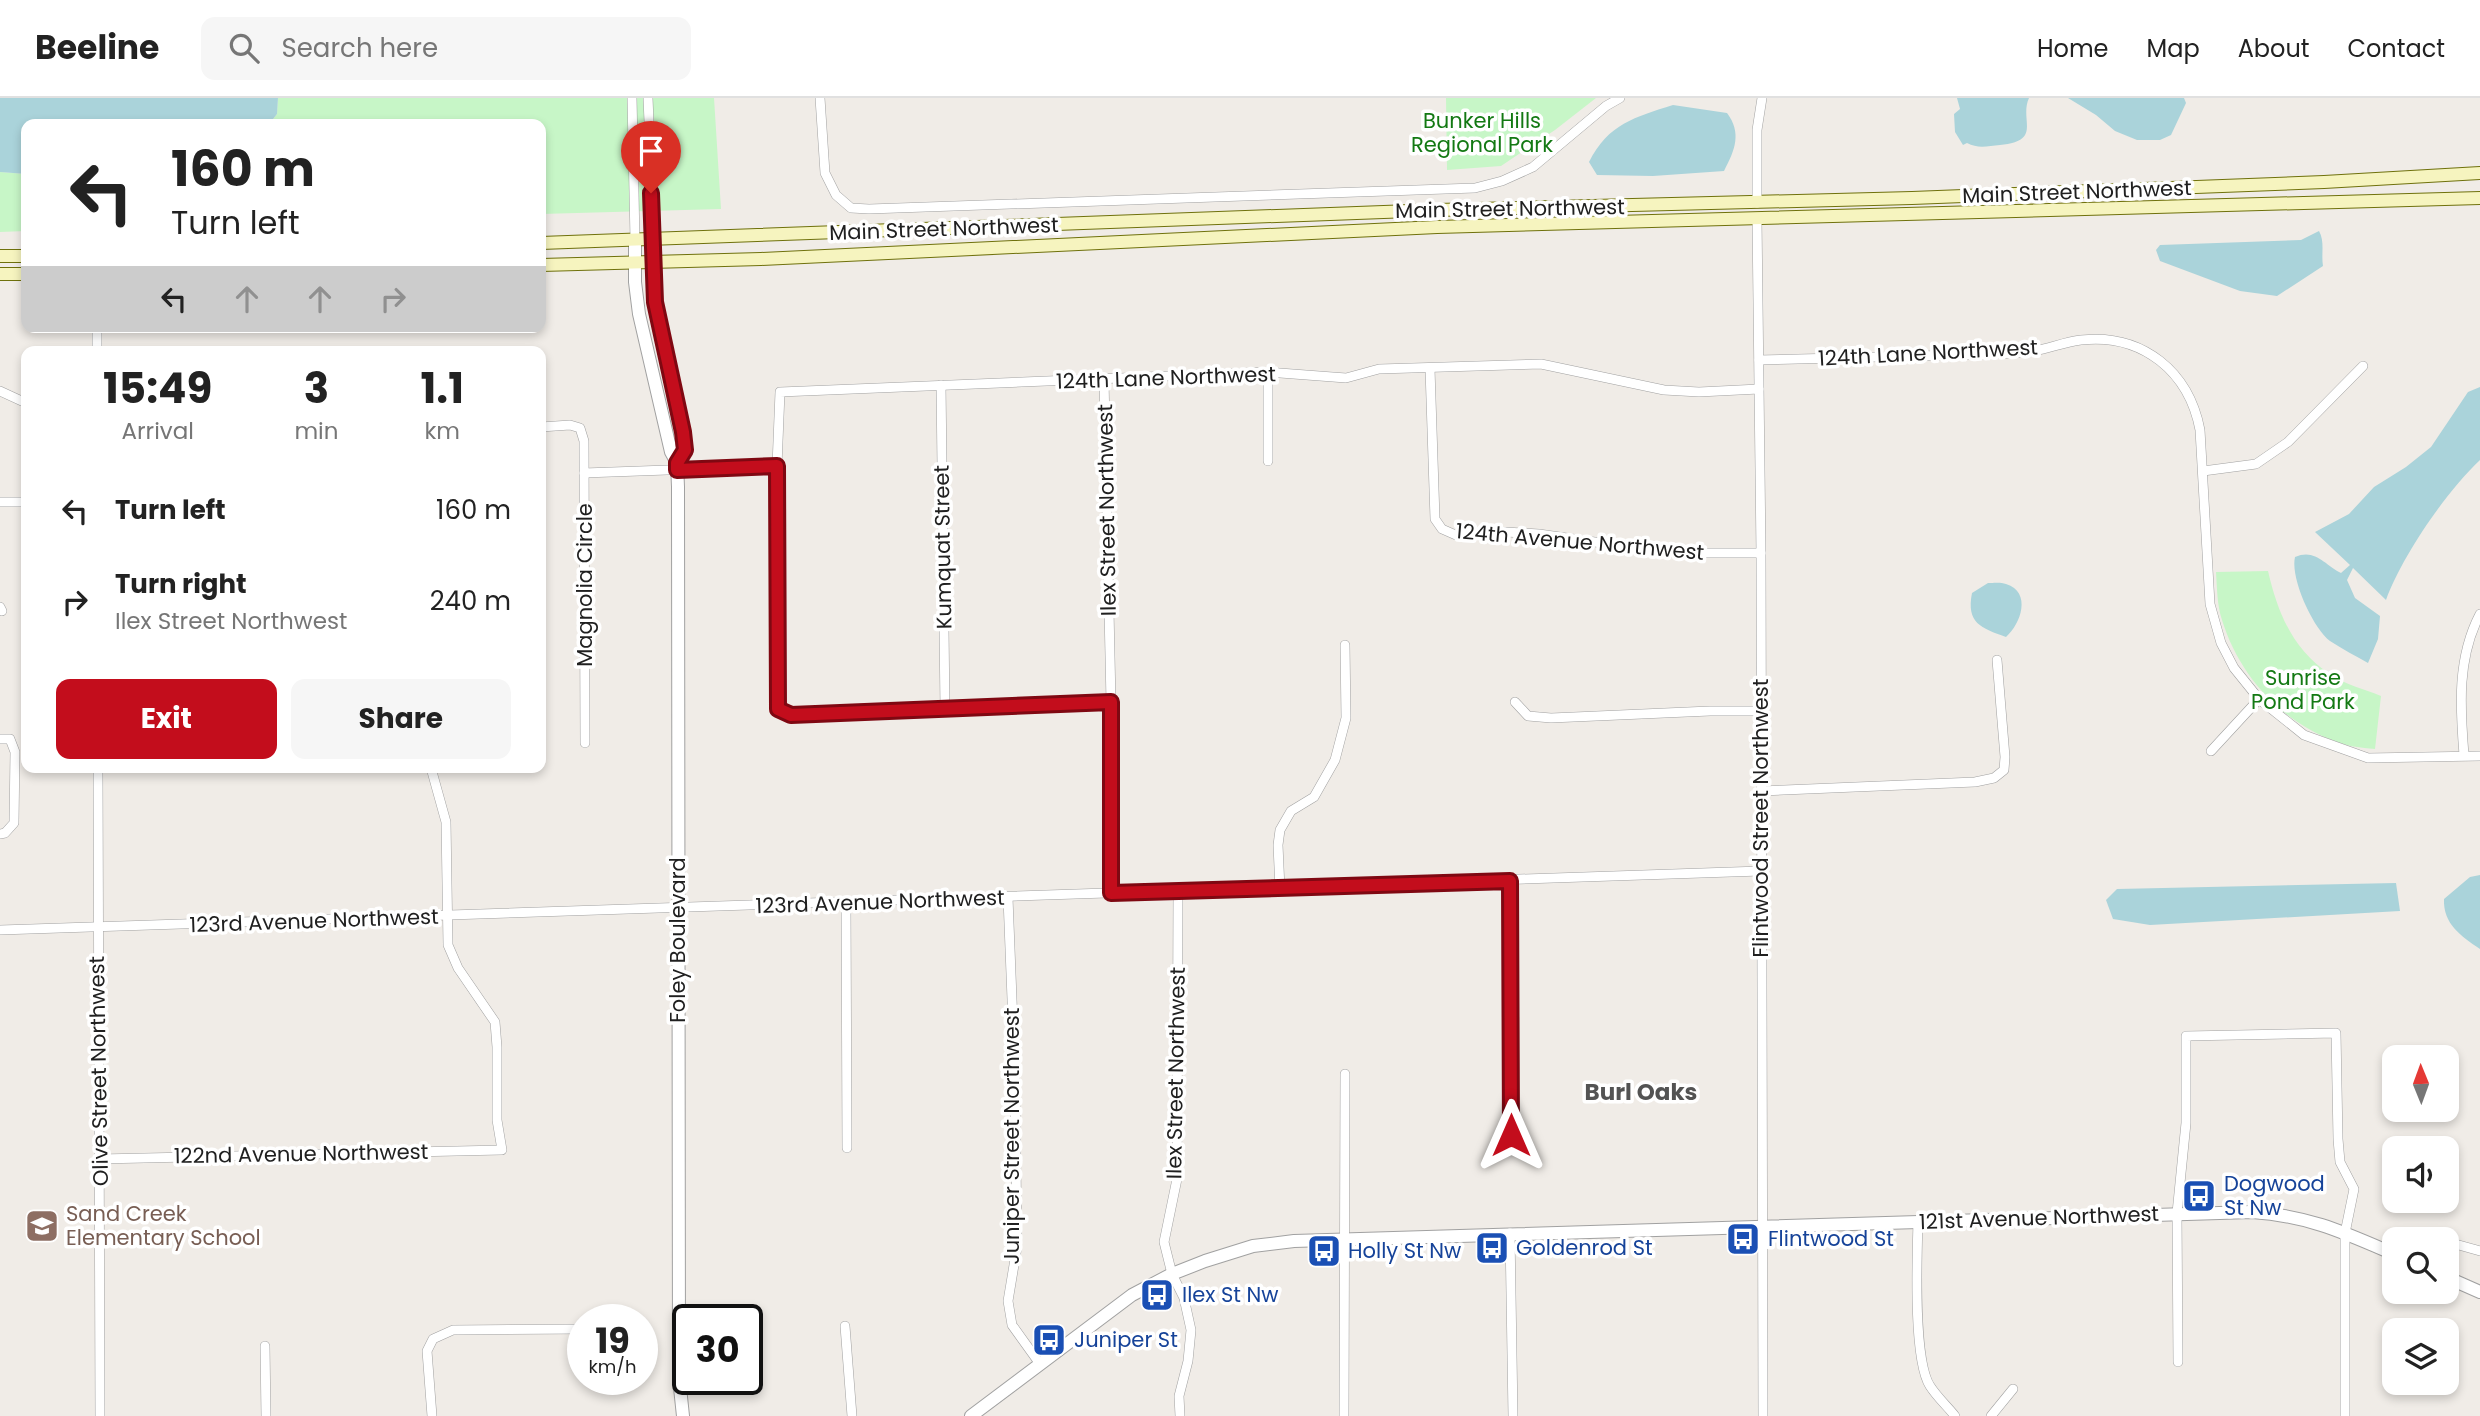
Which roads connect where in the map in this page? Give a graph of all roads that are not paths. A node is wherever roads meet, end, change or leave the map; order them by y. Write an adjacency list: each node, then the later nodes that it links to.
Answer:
1 (632, 98): 10 (street)
2 (648, 98): 11 (street)
3 (820, 98): 4 (street)
4 (1620, 98)
5 (1762, 98): 8 (street)
6 (2480, 173): 8 (main road, Main Street Northwest)
7 (2480, 198): 9 (main road, Main Street Northwest)
8 (1758, 203): 11 (main road, Main Street Northwest)
9 (1758, 219): 16 (main road, Main Street Northwest); 20 (street, Flintwood Street Northwest)
10 (635, 240): 11 (main road, Main Street Northwest); 12 (main road, Main Street Northwest); 15 (street, Foley Boulevard)
11 (654, 240): 16 (street, Foley Boulevard)
12 (546, 243)
13 (0, 256): 14 (main road)
14 (21, 256)
15 (635, 261): 16 (main road, Main Street Northwest); 17 (main road, Main Street Northwest); 32 (street, Foley Boulevard)
16 (654, 261): 32 (street, Foley Boulevard)
17 (546, 265)
18 (0, 274): 19 (main road)
19 (21, 274)
20 (1759, 360): 26 (street, Flintwood Street Northwest); 33 (street, 124th Lane Northwest)
21 (2362, 366): 33 (street)
22 (1430, 369): 23 (street, 124th Lane Northwest); 26 (street, 124th Lane Northwest); 37 (street, 124th Avenue Northwest)
23 (1268, 372): 24 (street, 124th Lane Northwest); 30 (street)
24 (1104, 379): 25 (street, 124th Lane Northwest); 42 (street, Ilex Street Northwest)
25 (941, 385): 31 (street, 124th Lane Northwest); 44 (street, Kumquat Street)
26 (1759, 389): 37 (street, Flintwood Street Northwest)
27 (0, 391): 28 (street)
28 (21, 401)
29 (546, 427): 34 (street, Magnolia Circle)
30 (1268, 461)
31 (777, 466): 32 (street); 44 (street)
32 (677, 467): 34 (street); 62 (street, Foley Boulevard)
33 (2203, 471): 41 (street, 124th Lane Northwest)
34 (584, 473): 47 (street, Magnolia Circle)
35 (0, 502): 36 (street)
36 (21, 502)
37 (1761, 553): 45 (street, Flintwood Street Northwest)
38 (2480, 614): 49 (street)
39 (1345, 645): 57 (street)
40 (1997, 660): 53 (street)
41 (2259, 699): 48 (street); 49 (street, 124th Lane Northwest)
42 (1111, 702): 44 (street); 59 (street, Ilex Street Northwest)
43 (1515, 702): 45 (street)
44 (945, 709)
45 (1761, 711): 53 (street, Flintwood Street Northwest)
46 (0, 739): 54 (street)
47 (585, 743)
48 (2211, 751)
49 (2464, 755): 50 (street, 124th Lane Northwest)
50 (2480, 756)
51 (98, 773): 64 (street, Olive Street Northwest)
52 (432, 773): 63 (street)
53 (1760, 791): 55 (street, Flintwood Street Northwest)
54 (0, 834)
55 (1760, 871): 56 (street, 123rd Avenue Northwest); 72 (street, Flintwood Street Northwest)
56 (1510, 881): 57 (street, 123rd Avenue Northwest); 67 (street)
57 (1279, 889): 58 (street, 123rd Avenue Northwest)
58 (1178, 891): 59 (street, 123rd Avenue Northwest); 79 (street, Ilex Street Northwest)
59 (1111, 893): 60 (street, 123rd Avenue Northwest)
60 (1009, 898): 61 (street, 123rd Avenue Northwest); 86 (street, Juniper Street Northwest)
61 (846, 903): 62 (street, 123rd Avenue Northwest); 68 (street)
62 (678, 907): 63 (street, 123rd Avenue Northwest); 92 (street, Foley Boulevard)
63 (447, 916): 64 (street, 123rd Avenue Northwest); 69 (street, 122nd Avenue Northwest)
64 (98, 928): 65 (street, 123rd Avenue Northwest); 69 (street, Olive Street Northwest)
65 (0, 930)
66 (1345, 1074): 75 (street)
67 (1511, 1135)
68 (847, 1148)
69 (100, 1159): 89 (street, Olive Street Northwest)
70 (2177, 1213): 71 (street, 121st Avenue Northwest); 74 (street, 121st Avenue Northwest); 74 (street); 85 (street)
71 (1918, 1222): 72 (street, 121st Avenue Northwest); 98 (street)
72 (1763, 1226): 73 (street, 121st Avenue Northwest); 97 (street, Flintwood Street Northwest)
73 (1510, 1233): 75 (street, 121st Avenue Northwest); 96 (street)
74 (2346, 1233): 77 (street, 121st Avenue Northwest); 100 (street)
75 (1343, 1239): 79 (street, 121st Avenue Northwest); 95 (street)
76 (2459, 1245): 78 (street)
77 (2382, 1249)
78 (2480, 1251)
79 (1172, 1274): 86 (street, 121st Avenue Northwest); 94 (street, Ilex Street Northwest)
80 (2459, 1283): 81 (street)
81 (2480, 1292)
82 (845, 1326): 93 (street)
83 (567, 1328): 91 (street)
84 (265, 1346): 90 (street)
85 (2178, 1362)
86 (1040, 1364): 88 (street, 121st Avenue Northwest)
87 (2013, 1389): 99 (street)
88 (979, 1414)
89 (100, 1416)
90 (266, 1416)
91 (432, 1416)
92 (683, 1416)
93 (852, 1416)
94 (1180, 1416)
95 (1344, 1416)
96 (1513, 1416)
97 (1763, 1416)
98 (1955, 1416)
99 (1991, 1416)
100 (2345, 1416)

